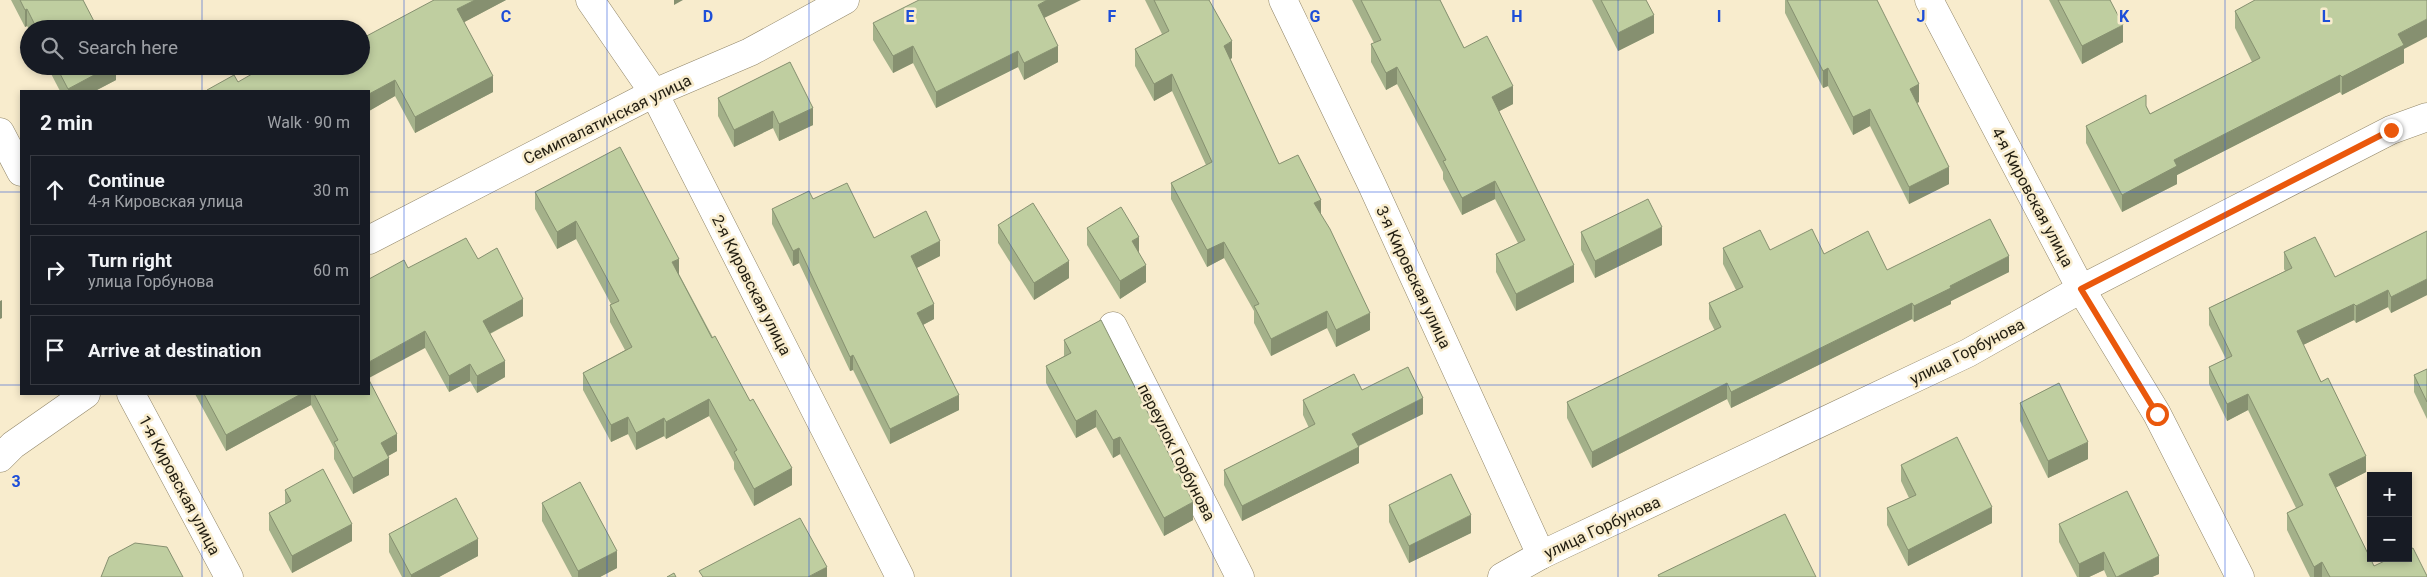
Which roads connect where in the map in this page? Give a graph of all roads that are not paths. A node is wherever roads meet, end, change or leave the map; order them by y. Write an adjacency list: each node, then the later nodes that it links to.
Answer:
1 (590, 0): 5 (street, 2-я Кировская улица)
2 (845, 0): 5 (street, Семипалатинская улица)
3 (1283, 0): 15 (street, 3-я Кировская улица)
4 (1929, 0): 10 (street, 4-я Кировская улица)
5 (654, 93): 9 (street, Семипалатинская улица); 17 (street, 2-я Кировская улица)
6 (2427, 117): 10 (street, улица Горбунова)
7 (0, 132): 8 (street)
8 (20, 170)
9 (370, 239)
10 (2081, 289): 15 (street, улица Горбунова); 20 (street, 4-я Кировская улица)
11 (1113, 326): 18 (street, переулок Горбунова)
12 (85, 395): 14 (street)
13 (132, 395): 16 (street, 1-я Кировская улица)
14 (0, 458)
15 (1542, 555): 19 (street, улица Горбунова)
16 (229, 577)
17 (900, 577)
18 (1240, 577)
19 (1502, 577)
20 (2240, 577)

